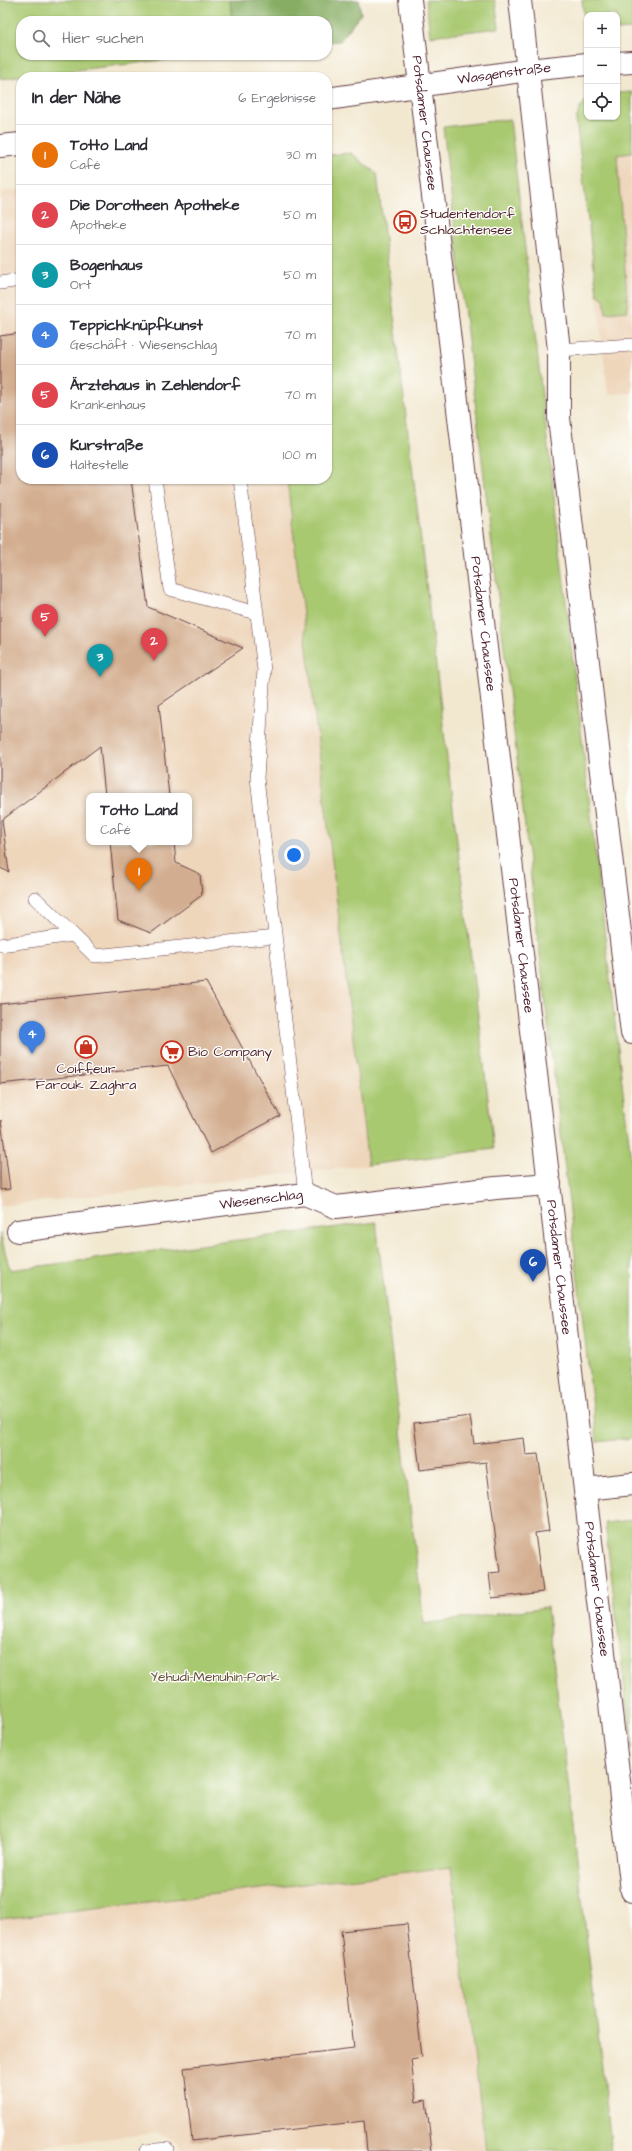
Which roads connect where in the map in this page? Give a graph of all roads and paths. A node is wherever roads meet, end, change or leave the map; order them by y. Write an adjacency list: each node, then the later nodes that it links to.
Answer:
1 (410, 0): 7 (main road, Potsdamer Chaussee)
2 (520, 0): 6 (main road)
3 (632, 62): 4 (main road)
4 (620, 63)
5 (584, 64): 6 (main road, Wasgenstraße)
6 (528, 70): 7 (main road, Wasgenstraße); 14 (main road)
7 (421, 86): 8 (main road, Wasgenstraße); 23 (main road, Potsdamer Chaussee)
8 (332, 97)
9 (16, 144): 10 (main road)
10 (0, 146)
11 (16, 281): 12 (lane)
12 (0, 283)
13 (632, 345): 14 (lane)
14 (559, 350): 22 (main road)
15 (156, 484): 17 (lane)
16 (241, 484): 17 (lane)
17 (256, 613): 20 (lane)
18 (35, 898): 19 (lane)
19 (73, 935): 20 (lane); 21 (lane)
20 (275, 937): 24 (lane)
21 (0, 945)
22 (632, 1033)
23 (550, 1184): 24 (main road, Wiesenschlag); 27 (main road, Potsdamer Chaussee)
24 (305, 1194): 25 (main road, Wiesenschlag)
25 (18, 1231)
26 (632, 1484): 27 (main road)
27 (586, 1489): 28 (main road, Potsdamer Chaussee)
28 (632, 1891)
29 (167, 2149): 30 (lane)
30 (146, 2151)

